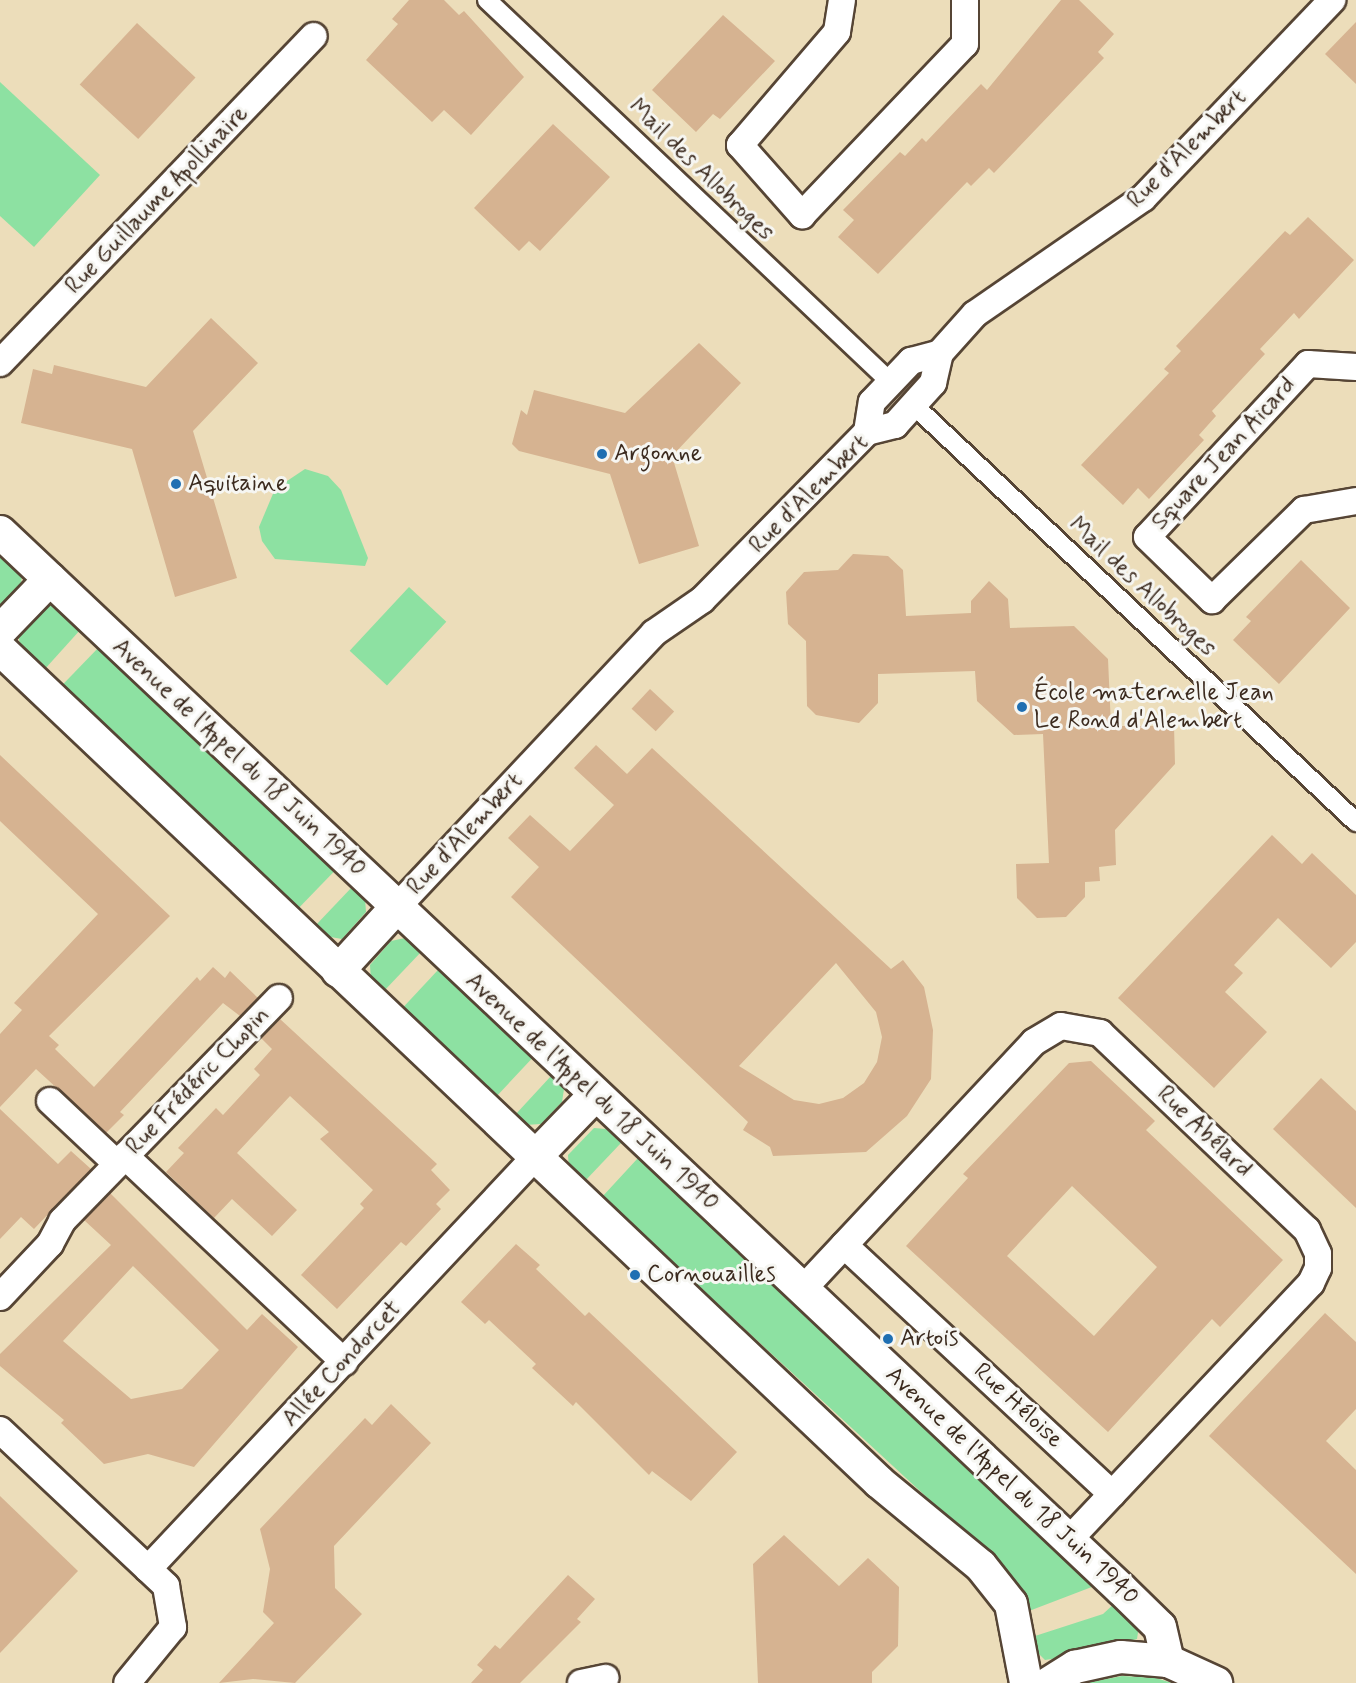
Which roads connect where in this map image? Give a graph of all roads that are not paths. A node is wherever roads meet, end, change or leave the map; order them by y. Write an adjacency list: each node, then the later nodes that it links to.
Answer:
1 (487, 0): 8 (street, Mail des Allobroges)
2 (842, 0): 3 (street)
3 (965, 0)
4 (1332, 0): 16 (street, Rue d'Alembert)
5 (314, 36): 6 (street, Rue Guillaume Apollinaire)
6 (0, 363)
7 (1356, 367): 10 (street, Square Jean Aicard)
8 (883, 375)
9 (921, 412): 15 (street, Mail des Allobroges)
10 (1356, 501)
11 (0, 532): 12 (street, Avenue de l'Appel du 18 Juin 1940)
12 (50, 579): 13 (street); 16 (street, Avenue de l'Appel du 18 Juin 1940)
13 (0, 631)
14 (0, 650): 17 (street)
15 (1356, 822)
16 (396, 908): 17 (street); 19 (street, Avenue de l'Appel du 18 Juin 1940)
17 (338, 971): 21 (street)
18 (279, 998): 22 (street, Rue Frédéric Chopin)
19 (595, 1095): 21 (street); 24 (street, Avenue de l'Appel du 18 Juin 1940)
20 (50, 1101): 22 (street, Rue Frédéric Chopin)
21 (535, 1157): 26 (street, Allée Condorcet); 33 (street)
22 (121, 1160): 25 (street, Rue Frédéric Chopin); 26 (street)
23 (844, 1245): 24 (street, Rue Abélard); 28 (street, Rue Héloise); 28 (street, Rue Abélard)
24 (803, 1289): 29 (street, Avenue de l'Appel du 18 Juin 1940)
25 (0, 1297)
26 (344, 1362): 30 (street, Allée Condorcet)
27 (0, 1430): 30 (street)
28 (1112, 1494): 29 (street, Rue Abélard)
29 (1069, 1540): 31 (street, Avenue de l'Appel du 18 Juin 1940)
30 (148, 1569): 32 (street)
31 (1168, 1661): 34 (street); 35 (street)
32 (127, 1683)
33 (1026, 1683)
34 (1049, 1683)
35 (1216, 1683)

